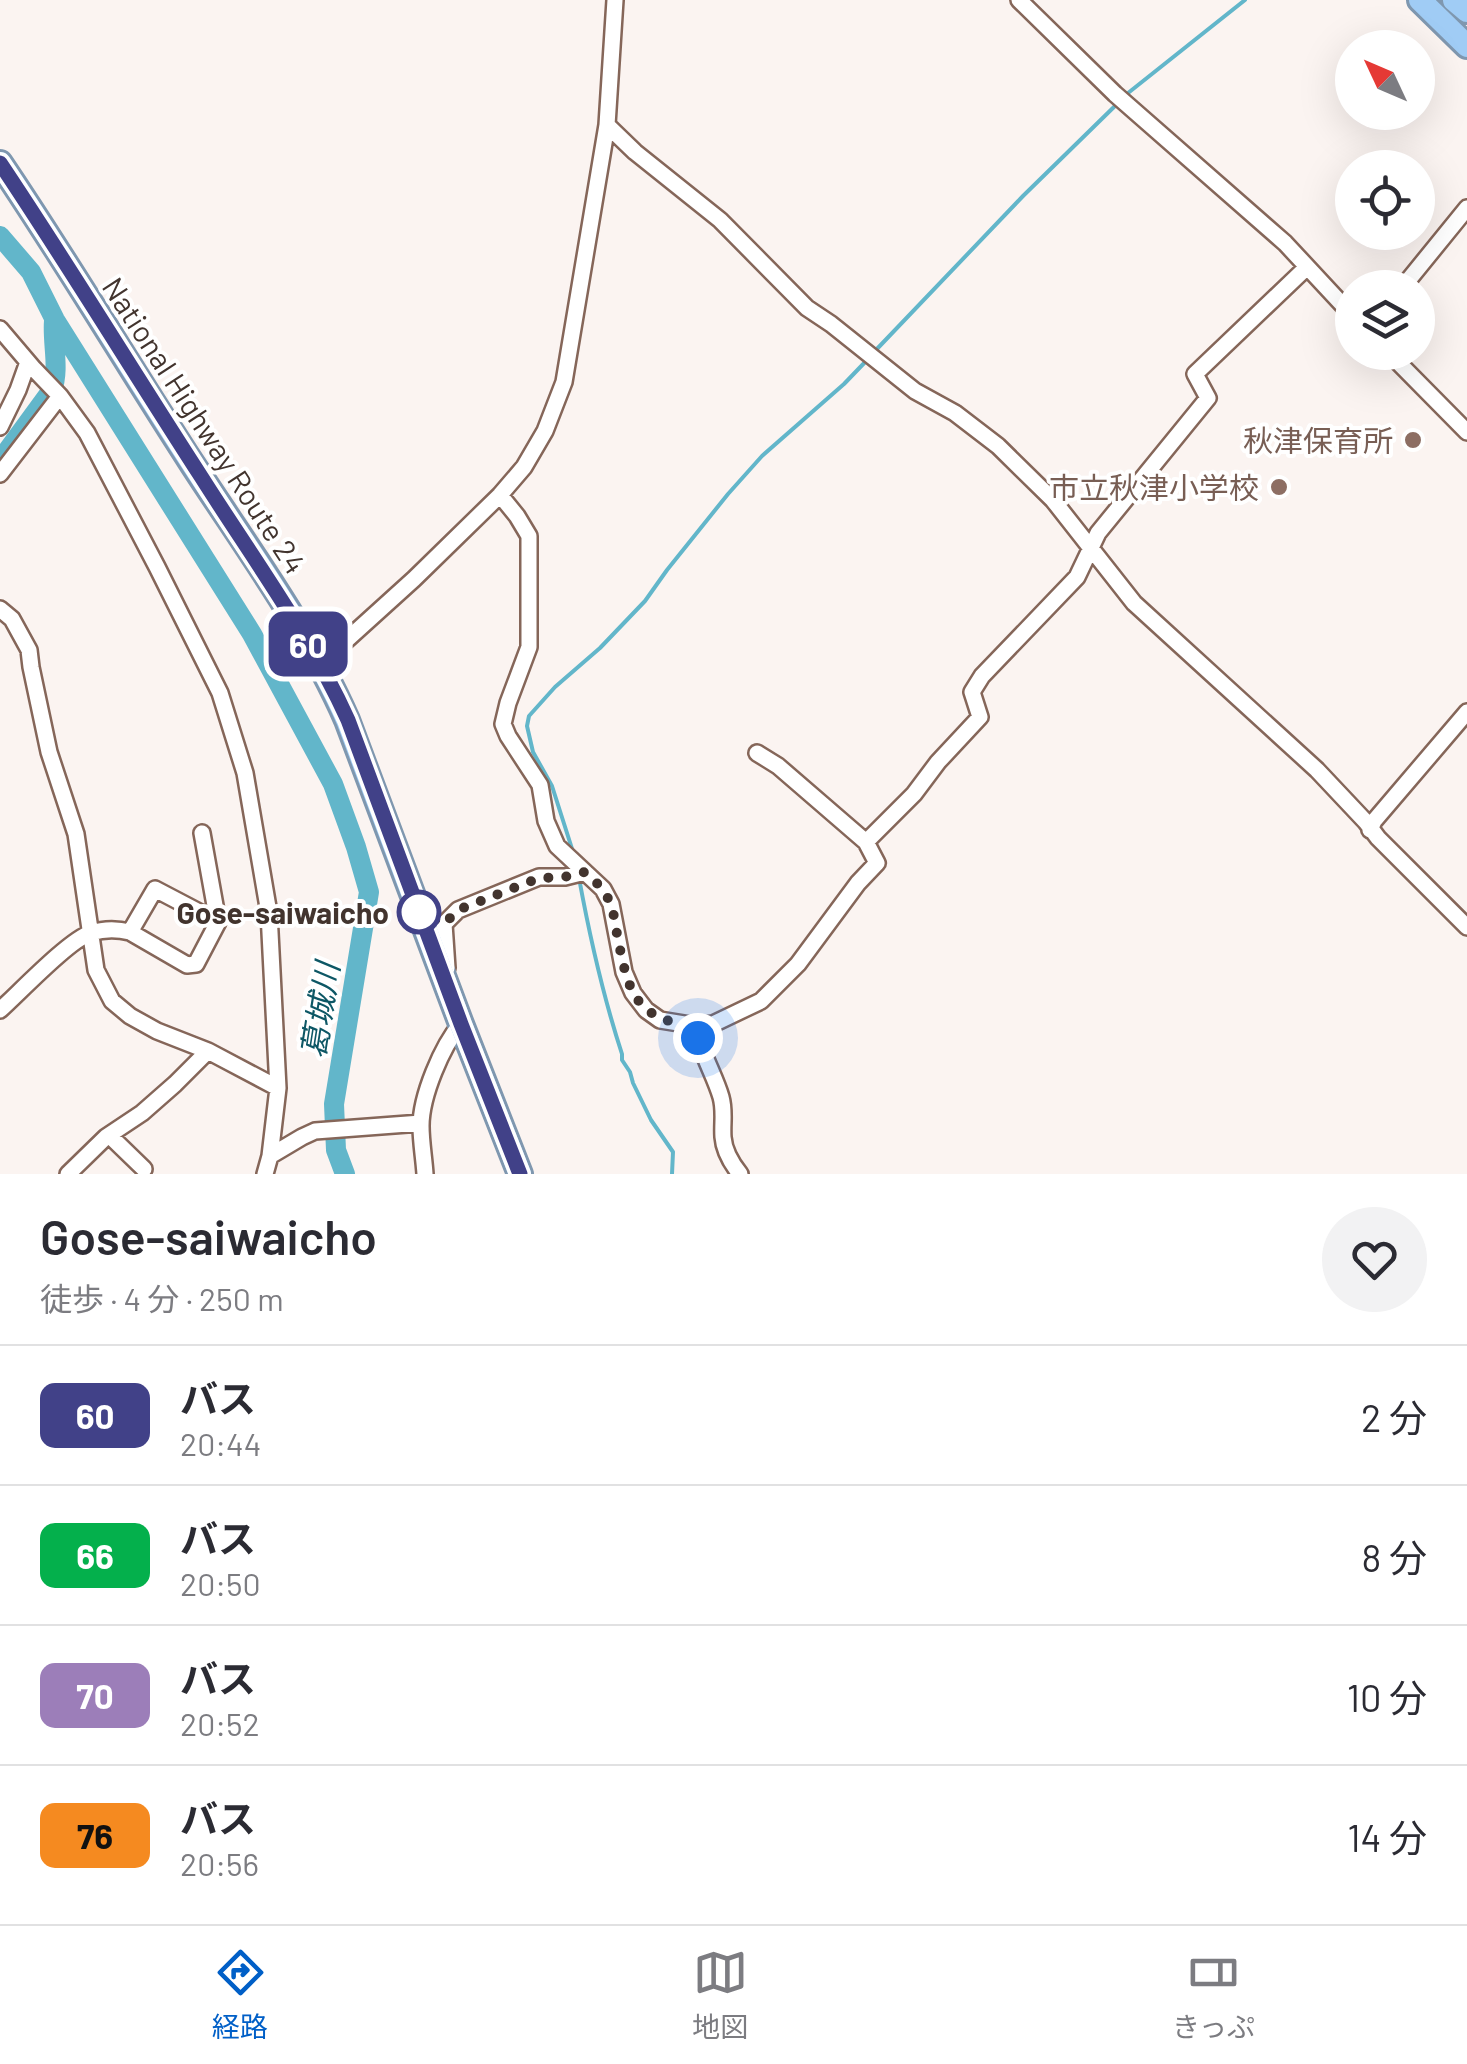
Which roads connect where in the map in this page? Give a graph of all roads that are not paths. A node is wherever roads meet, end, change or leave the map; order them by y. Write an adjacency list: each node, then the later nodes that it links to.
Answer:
1 (615, 0): 9 (street)
2 (1019, 0): 12 (street)
3 (1420, 0): 8 (highway)
4 (1440, 0): 7 (highway)
5 (1454, 0): 6 (highway)
6 (1467, 11)
7 (1467, 26)
8 (1467, 46)
9 (606, 125): 22 (street); 23 (street)
10 (0, 163): 25 (highway, National Highway Route 24)
11 (1467, 208): 13 (street)
12 (1307, 266): 14 (street); 23 (street)
13 (1417, 270)
14 (1335, 296)
15 (0, 329): 16 (street)
16 (31, 366): 18 (street); 19 (street)
17 (1406, 370): 20 (street)
18 (60, 396): 21 (street); 41 (street)
19 (0, 427)
20 (1467, 432)
21 (0, 474)
22 (500, 495): 25 (street); 31 (street)
23 (1091, 548): 28 (street); 30 (street)
24 (0, 609): 35 (street)
25 (319, 665): 36 (highway, National Highway Route 24)
26 (1467, 712): 28 (street)
27 (757, 753): 30 (street)
28 (1370, 830): 33 (street)
29 (202, 833): 32 (street)
30 (866, 842): 39 (street)
31 (578, 869): 36 (street); 39 (street)
32 (218, 922): 34 (street); 34 (street)
33 (1467, 927)
34 (130, 932): 35 (street)
35 (89, 933): 37 (street); 40 (street)
36 (449, 992): 38 (highway, National Highway Route 24)
37 (0, 1010)
38 (461, 1024): 42 (street); 49 (highway, National Highway Route 24)
39 (696, 1026): 50 (street)
40 (208, 1051): 41 (street); 43 (street)
41 (278, 1088): 44 (street)
42 (421, 1123): 44 (street); 48 (street)
43 (109, 1135): 45 (street); 46 (street)
44 (270, 1156): 47 (street)
45 (145, 1172)
46 (68, 1174)
47 (265, 1174)
48 (425, 1174)
49 (520, 1174)
50 (740, 1174)

